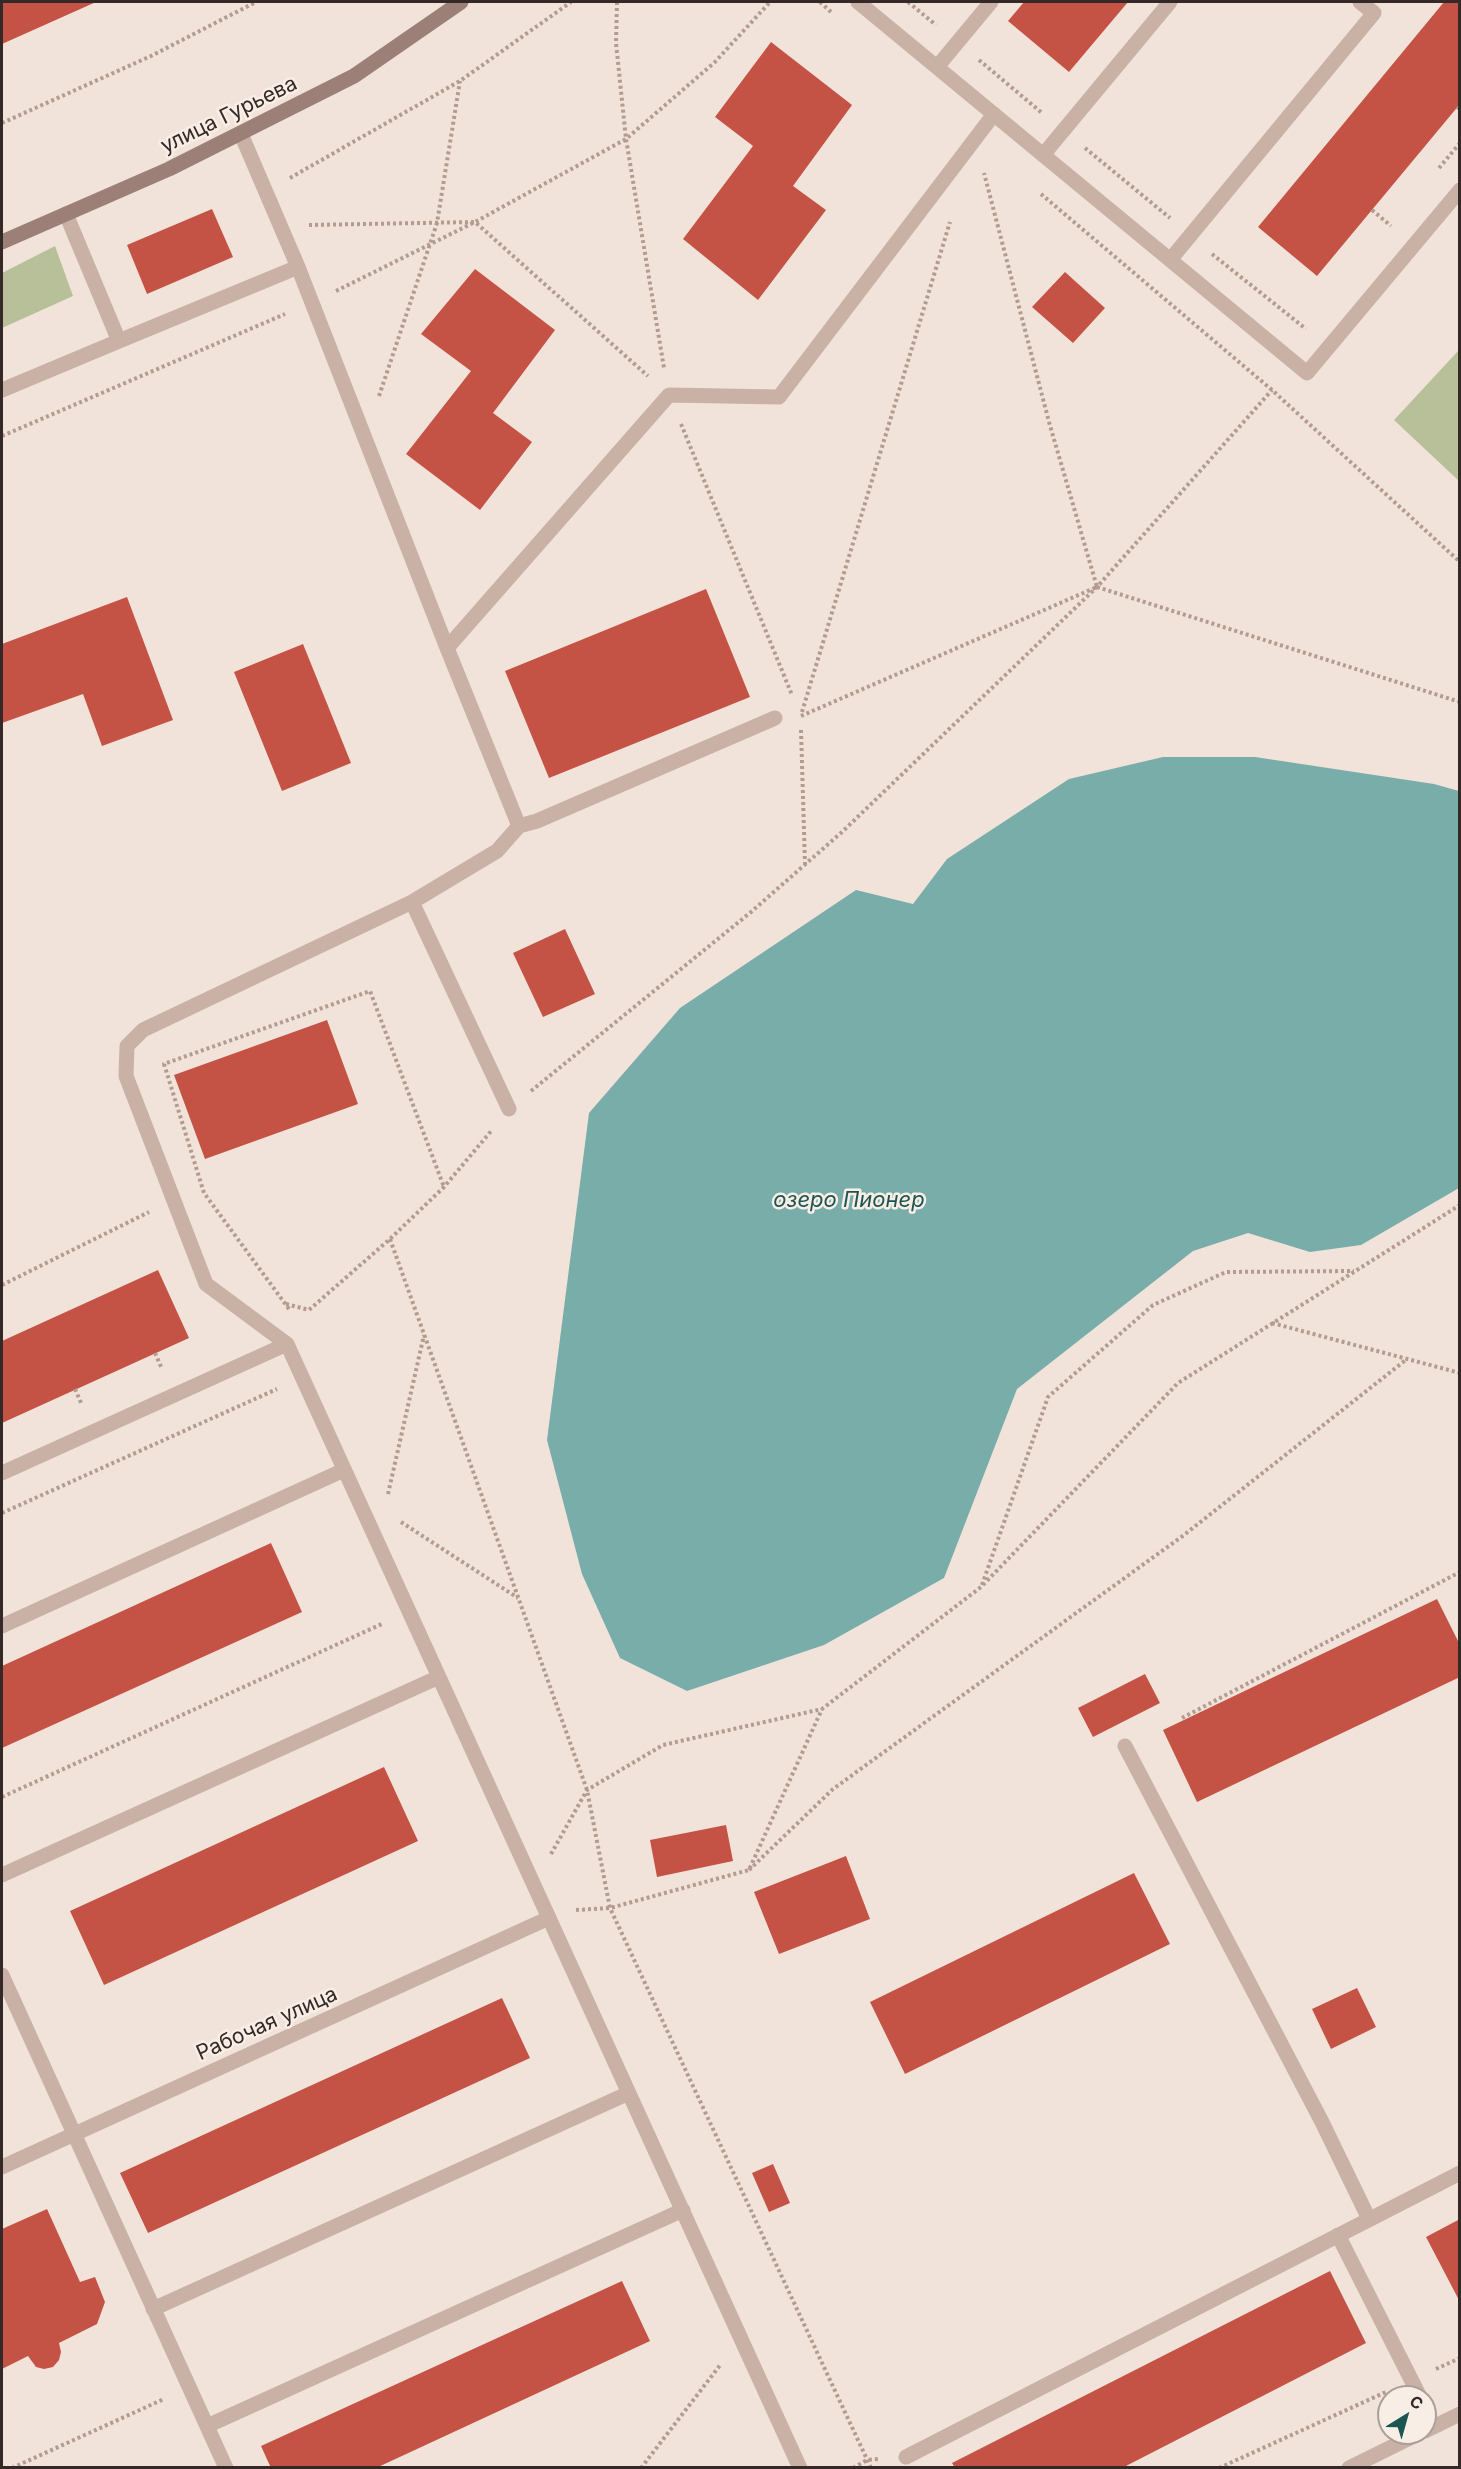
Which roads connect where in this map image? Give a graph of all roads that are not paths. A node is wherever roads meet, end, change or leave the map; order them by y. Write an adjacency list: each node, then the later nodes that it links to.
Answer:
1 (461, 2): 8 (main road, улица Гурьева)
2 (858, 2): 6 (street)
3 (991, 2): 6 (street)
4 (1170, 2): 9 (street)
5 (1360, 2): 13 (street)
6 (937, 67): 7 (street)
7 (994, 114): 9 (street); 17 (street)
8 (241, 134): 11 (main road, улица Гурьева); 14 (street)
9 (1043, 155): 13 (street)
10 (1460, 190): 13 (street)
11 (66, 214): 12 (main road, улица Гурьева); 15 (street)
12 (2, 242)
13 (1170, 260)
14 (298, 267): 15 (street); 17 (street)
15 (118, 341): 16 (street)
16 (2, 390)
17 (447, 648): 19 (street)
18 (775, 718): 19 (street)
19 (519, 826): 20 (street)
20 (412, 902): 21 (street); 22 (street)
21 (509, 1109)
22 (287, 1344): 23 (street); 24 (street)
23 (344, 1470): 25 (street); 26 (street)
24 (2, 1473)
25 (2, 1626)
26 (439, 1677): 28 (street); 29 (street)
27 (1125, 1746): 36 (street)
28 (2, 1875)
29 (549, 1918): 31 (street); 32 (street, Рабочая улица)
30 (2, 1975): 32 (street)
31 (629, 2093): 35 (street); 38 (street)
32 (74, 2134): 33 (street, Рабочая улица); 38 (street)
33 (2, 2167)
34 (1460, 2173): 36 (street)
35 (682, 2211): 42 (street); 46 (street)
36 (1369, 2219): 37 (street)
37 (1338, 2235): 39 (street); 44 (street)
38 (153, 2309): 42 (street)
39 (1414, 2385)
40 (1460, 2414): 41 (street)
41 (1437, 2425)
42 (207, 2427): 45 (street)
43 (1396, 2445): 47 (street)
44 (906, 2457)
45 (226, 2468)
46 (800, 2468)
47 (1349, 2468)

